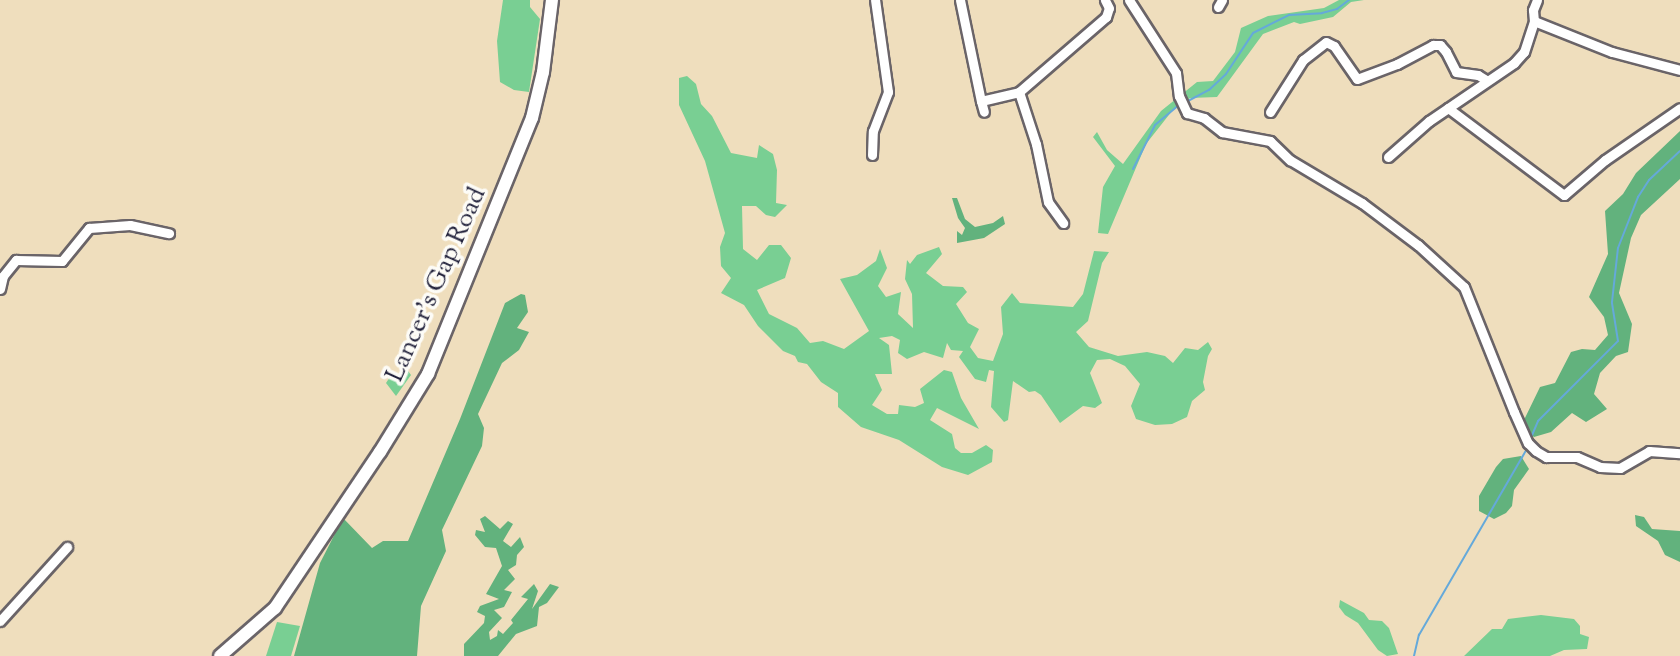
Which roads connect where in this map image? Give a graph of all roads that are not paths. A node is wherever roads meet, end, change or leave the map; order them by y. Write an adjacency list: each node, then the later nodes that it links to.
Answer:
1 (552, 0): 24 (main road, Lancer's Gap Road)
2 (875, 0): 16 (street)
3 (960, 0): 11 (street)
4 (1105, 0): 10 (street)
5 (1129, 0): 21 (street)
6 (1538, 0): 7 (street)
7 (1534, 21): 8 (street); 9 (street)
8 (1680, 70)
9 (1486, 80): 12 (street); 15 (street)
10 (1019, 92): 11 (street); 18 (street)
11 (981, 101): 14 (street)
12 (1448, 108): 13 (street); 17 (street)
13 (1680, 108)
14 (984, 112)
15 (1270, 112)
16 (872, 155)
17 (1388, 157)
18 (1063, 223)
19 (169, 233): 20 (street)
20 (0, 289)
21 (1680, 453)
22 (66, 547): 23 (street)
23 (0, 621)
24 (220, 656)

